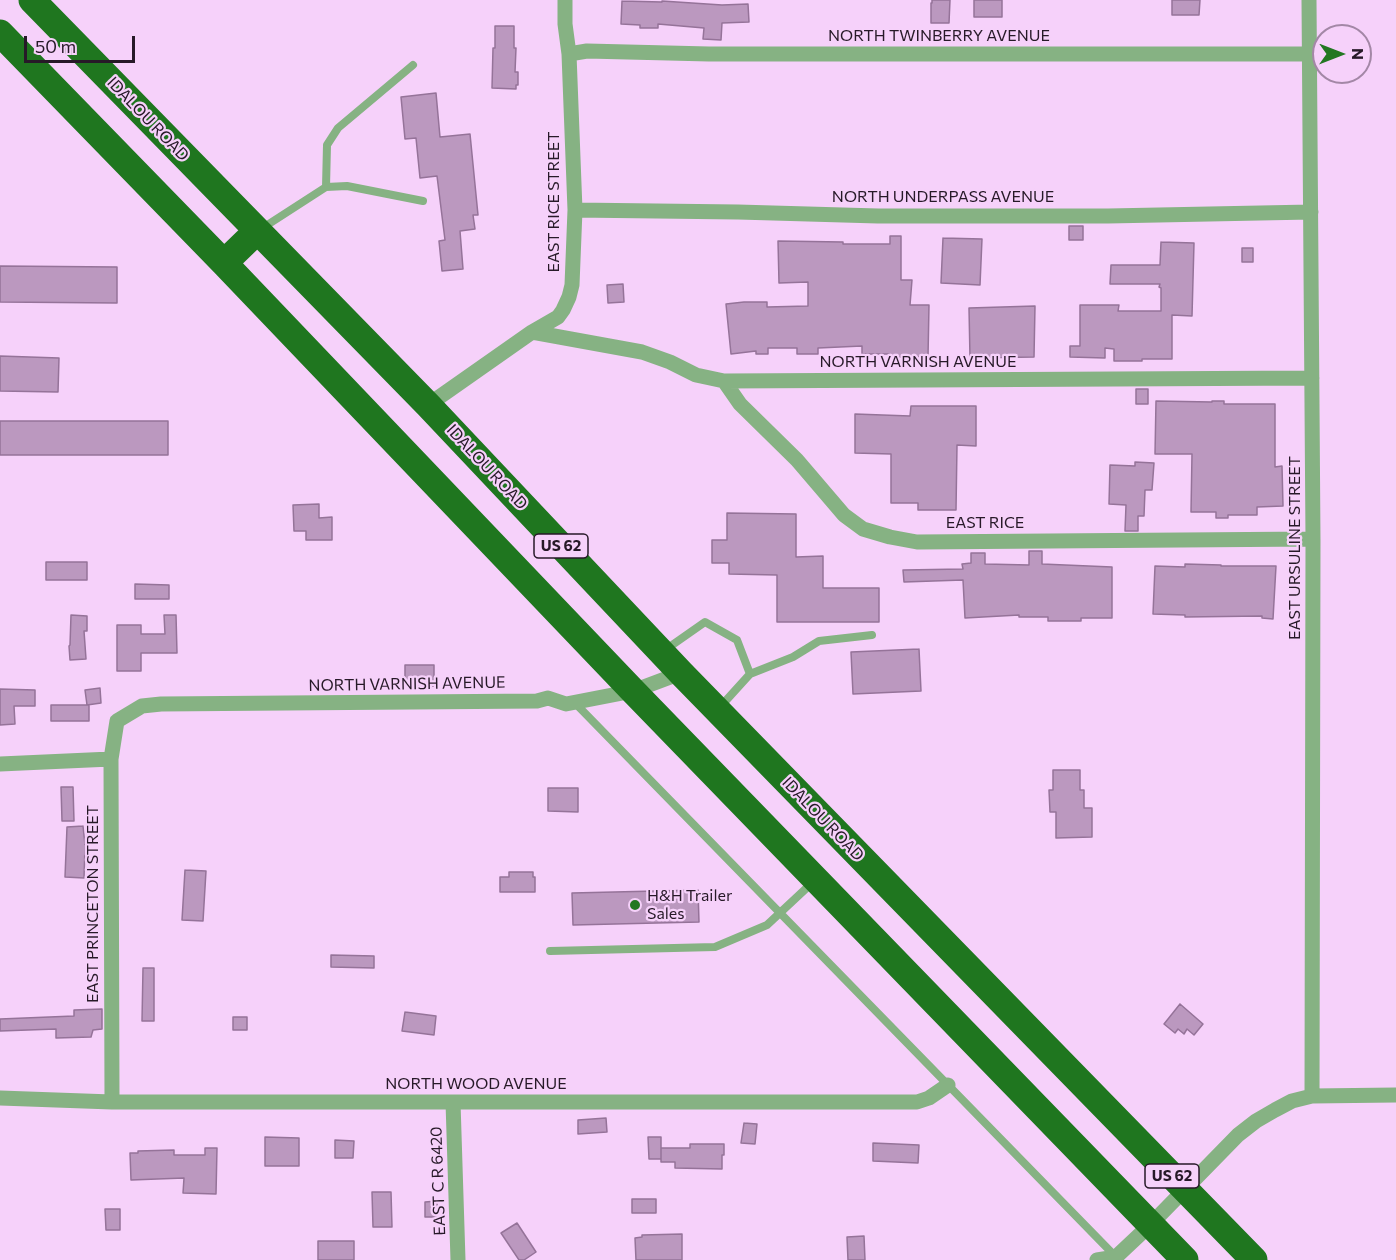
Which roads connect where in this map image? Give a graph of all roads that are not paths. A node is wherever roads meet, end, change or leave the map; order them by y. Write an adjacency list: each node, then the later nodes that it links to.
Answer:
1 (32, 0): 12 (highway, IDALOU ROAD / US 62)
2 (565, 0): 5 (street, EAST RICE STREET)
3 (1308, 0): 6 (street, EAST URSULINE STREET)
4 (0, 33): 13 (highway, US 62)
5 (569, 54): 6 (street, NORTH TWINBERRY AVENUE); 10 (street, EAST RICE STREET)
6 (1310, 54): 11 (street, EAST URSULINE STREET)
7 (413, 65): 8 (lane)
8 (326, 187): 9 (lane); 12 (lane)
9 (423, 201)
10 (575, 210): 11 (street, NORTH UNDERPASS AVENUE); 14 (street, EAST RICE STREET)
11 (1311, 212): 15 (street, EAST URSULINE STREET)
12 (257, 231): 13 (highway); 17 (highway, IDALOU ROAD / US 62)
13 (224, 264): 23 (highway, US 62)
14 (532, 332): 16 (street, NORTH VARNISH AVENUE); 17 (street, EAST RICE STREET)
15 (1312, 378): 16 (street, NORTH VARNISH AVENUE); 18 (street, EAST URSULINE STREET)
16 (724, 381): 18 (street, EAST RICE)
17 (428, 405): 20 (highway, IDALOU ROAD / US 62)
18 (1313, 539): 34 (street, EAST URSULINE STREET)
19 (872, 634): 22 (lane)
20 (661, 653): 21 (highway, IDALOU ROAD / US 62); 22 (lane)
21 (681, 673): 23 (street, NORTH VARNISH AVENUE); 25 (highway, IDALOU ROAD / US 62)
22 (750, 674): 25 (lane)
23 (633, 691): 24 (street, NORTH VARNISH AVENUE); 29 (highway, US 62)
24 (575, 703): 26 (street, NORTH VARNISH AVENUE); 30 (lane)
25 (717, 710): 38 (highway, IDALOU ROAD / US 62)
26 (130, 713): 27 (street, EAST PRINCETON STREET)
27 (111, 759): 28 (street); 36 (street, EAST PRINCETON STREET)
28 (0, 764)
29 (816, 879): 30 (lane); 39 (highway, US 62)
30 (780, 913): 31 (lane); 32 (lane)
31 (550, 951)
32 (948, 1084): 37 (street, NORTH WOOD AVENUE); 40 (lane)
33 (1396, 1095): 34 (street)
34 (1312, 1096): 38 (street)
35 (0, 1098): 36 (street, NORTH WOOD AVENUE)
36 (112, 1102): 37 (street, NORTH WOOD AVENUE)
37 (453, 1102): 41 (street, EAST C R 6420)
38 (1185, 1189): 39 (street); 44 (highway, US 62)
39 (1150, 1224): 40 (street); 43 (highway, US 62)
40 (1118, 1258): 42 (street)
41 (458, 1260)
42 (1097, 1260)
43 (1185, 1260)
44 (1254, 1260)

